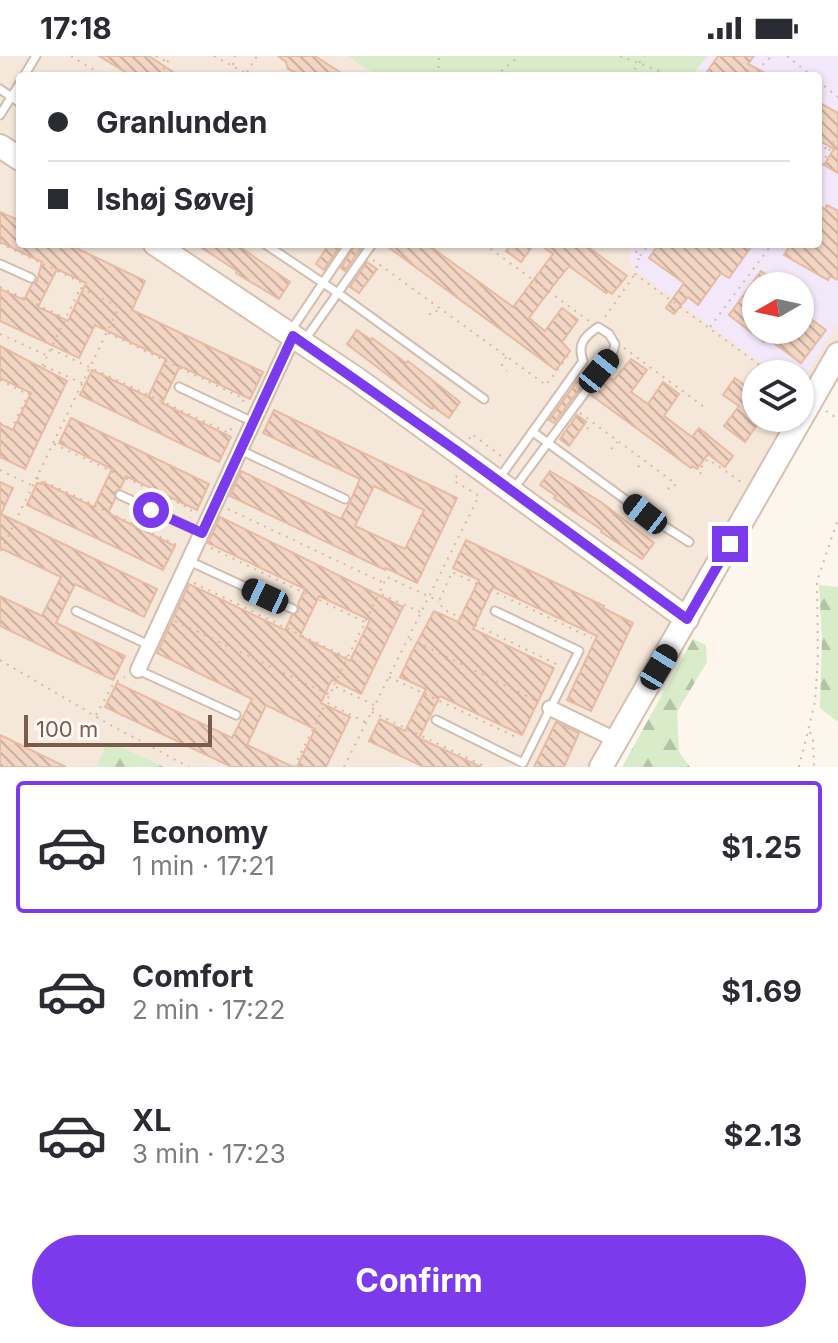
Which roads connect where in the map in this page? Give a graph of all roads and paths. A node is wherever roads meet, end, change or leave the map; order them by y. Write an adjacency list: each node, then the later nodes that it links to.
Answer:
1 (71, 56): 14 (path)
2 (156, 56): 11 (path)
3 (171, 56): 11 (path)
4 (214, 56): 13 (path)
5 (235, 56): 13 (path)
6 (520, 56): 17 (path)
7 (620, 56): 12 (path)
8 (644, 56): 12 (path)
9 (772, 56): 20 (path)
10 (787, 56): 21 (path)
11 (167, 63): 15 (path)
12 (638, 64): 18 (path); 19 (path)
13 (233, 66): 16 (path)
14 (97, 72)
15 (161, 72)
16 (245, 72)
17 (500, 72)
18 (633, 72)
19 (661, 72)
20 (755, 72)
21 (807, 72)
22 (822, 84): 26 (path)
23 (0, 89): 25 (lane)
24 (16, 89): 25 (lane)
25 (11, 97): 27 (lane); 28 (lane)
26 (838, 97)
27 (16, 100)
28 (0, 115)
29 (838, 133): 31 (path)
30 (822, 146): 31 (path)
31 (829, 150): 32 (path)
32 (822, 164)
33 (0, 243): 49 (path)
34 (161, 248): 58 (street)
35 (271, 248): 47 (lane)
36 (346, 248): 47 (lane)
37 (369, 248): 42 (lane)
38 (489, 248): 54 (path)
39 (634, 248): 43 (path)
40 (646, 248): 43 (path)
41 (769, 248): 55 (path)
42 (365, 255): 50 (lane); 51 (path)
43 (639, 257): 45 (path)
44 (0, 264): 46 (lane)
45 (635, 274): 54 (path); 55 (path)
46 (31, 278)
47 (323, 283): 50 (lane); 58 (lane)
48 (0, 287): 53 (path)
49 (81, 288): 53 (path); 56 (path)
50 (338, 293): 58 (lane); 73 (lane)
51 (439, 308): 52 (path); 64 (path)
52 (429, 314)
53 (66, 319): 60 (path)
54 (598, 327): 59 (lane); 61 (lane)
55 (709, 328): 65 (path)
56 (107, 332): 67 (path); 77 (path)
57 (0, 334): 63 (path)
58 (295, 337): 79 (street); 100 (street)
59 (615, 344): 74 (lane); 75 (path)
60 (51, 349): 63 (path); 67 (path)
61 (579, 350): 64 (path); 84 (lane)
62 (838, 354): 102 (street)
63 (47, 356): 66 (path)
64 (507, 356): 68 (path)
65 (753, 360)
66 (43, 365): 70 (path); 72 (path)
67 (90, 367): 70 (path); 77 (path)
68 (507, 371)
69 (0, 380): 72 (path)
70 (82, 383): 88 (path)
71 (179, 387): 77 (lane)
72 (29, 394): 82 (path)
73 (484, 399)
74 (572, 408): 80 (path); 87 (lane)
75 (707, 409)
76 (825, 410): 78 (path)
77 (238, 415): 79 (lane)
78 (838, 419)
79 (253, 422): 90 (street)
80 (592, 422): 83 (path); 86 (path)
81 (0, 423): 82 (path)
82 (12, 429): 91 (path)
83 (587, 429)
84 (533, 432): 87 (lane); 100 (lane)
85 (472, 434): 92 (path)
86 (618, 441): 89 (path); 93 (path)
87 (547, 442): 100 (lane); 109 (lane)
88 (53, 443): 97 (path); 107 (path)
89 (611, 449)
90 (240, 450): 104 (lane); 105 (street)
91 (0, 452)
92 (502, 457)
93 (644, 461): 94 (path); 101 (path)
94 (638, 467)
95 (0, 470): 99 (path)
96 (701, 474): 102 (path)
97 (36, 478): 99 (path); 110 (path)
98 (454, 481): 116 (path)
99 (32, 486): 111 (path)
100 (504, 486): 123 (street)
101 (666, 488)
102 (758, 494): 123 (street)
103 (120, 495): 107 (lane)
104 (345, 499)
105 (216, 503): 108 (street); 114 (path)
106 (838, 519): 141 (path)
107 (186, 526): 108 (lane)
108 (204, 540): 112 (street); 124 (path)
109 (689, 542)
110 (177, 545)
111 (0, 553)
112 (189, 561): 118 (lane); 122 (street)
113 (190, 581): 127 (path)
114 (384, 583): 115 (path); 116 (path)
115 (379, 593): 121 (path); 124 (path)
116 (429, 597): 117 (path); 121 (path)
117 (439, 601)
118 (293, 609)
119 (76, 611): 126 (lane)
120 (495, 611): 135 (lane)
121 (421, 613): 125 (path)
122 (163, 616): 126 (street); 132 (path)
123 (687, 619): 143 (street)
124 (365, 622): 127 (path)
125 (408, 638): 130 (path); 135 (path)
126 (149, 645): 129 (street)
127 (348, 658): 131 (path)
128 (0, 660): 138 (path)
129 (138, 670): 137 (lane); 138 (path)
130 (389, 677): 134 (path); 142 (path)
131 (334, 686): 132 (path); 134 (path)
132 (330, 695): 133 (path)
133 (326, 702): 140 (path); 145 (path)
134 (375, 706): 136 (path)
135 (550, 708): 139 (lane); 143 (street)
136 (372, 711): 140 (path); 147 (path)
137 (236, 715)
138 (95, 716): 144 (path)
139 (436, 720)
140 (366, 722): 146 (path)
141 (809, 730): 149 (path); 150 (path)
142 (518, 738)
143 (616, 740): 148 (street)
144 (189, 767)
145 (294, 767)
146 (344, 767)
147 (486, 767)
148 (601, 767)
149 (799, 767)
150 (814, 767)

